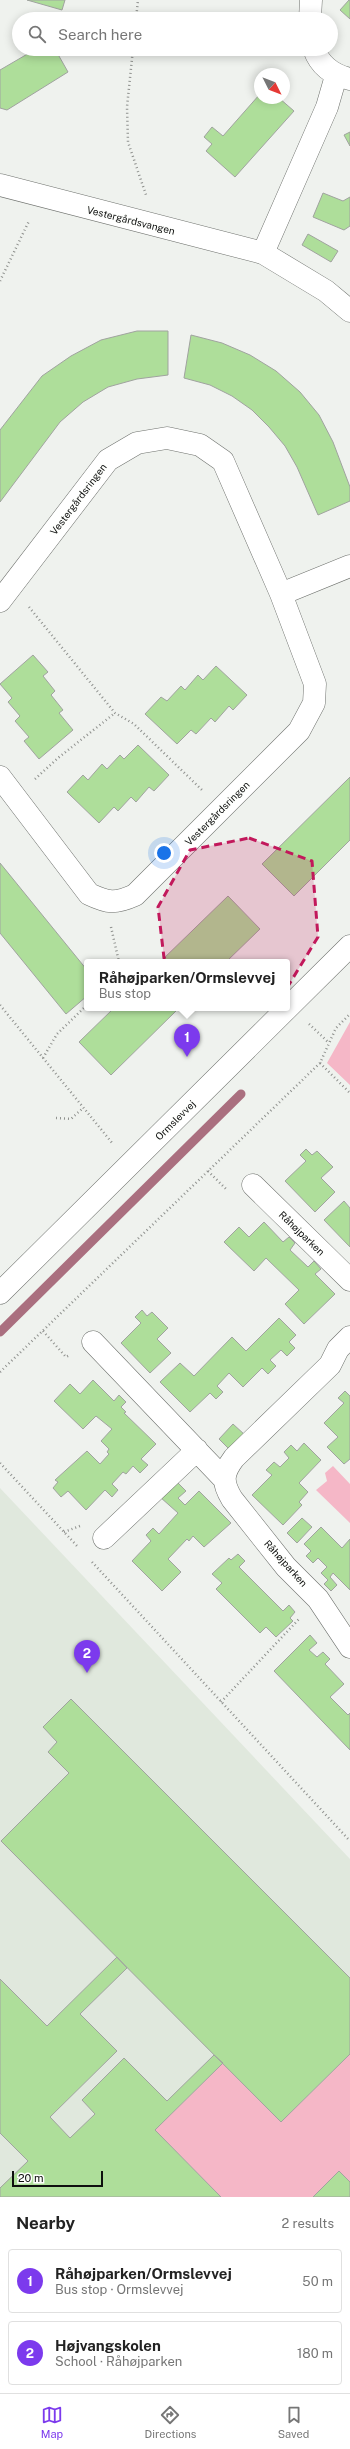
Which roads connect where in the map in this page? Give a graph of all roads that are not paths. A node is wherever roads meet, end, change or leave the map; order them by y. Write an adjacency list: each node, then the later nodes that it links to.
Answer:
1 (311, 0): 2 (street)
2 (310, 12)
3 (317, 56): 4 (street)
4 (343, 78): 6 (street)
5 (0, 185): 6 (street, Vestergårdsvangen)
6 (263, 252): 7 (street, Vestergårdsvangen)
7 (350, 311)
8 (350, 566): 10 (street)
9 (6, 593): 10 (street, Vestergårdsringen)
10 (281, 594): 11 (street, Vestergårdsringen)
11 (0, 777)
12 (350, 946): 13 (street, Ormslevvej)
13 (290, 1005)
14 (284, 1011): 17 (street, Ormslevvej)
15 (254, 1185): 16 (street, Råhøjparken)
16 (350, 1280)
17 (0, 1293)
18 (350, 1337): 21 (street)
19 (93, 1342): 20 (street, Råhøjparken)
20 (197, 1450): 21 (street, Råhøjparken); 22 (street)
21 (224, 1479): 23 (street, Råhøjparken)
22 (104, 1538)
23 (350, 1647)

